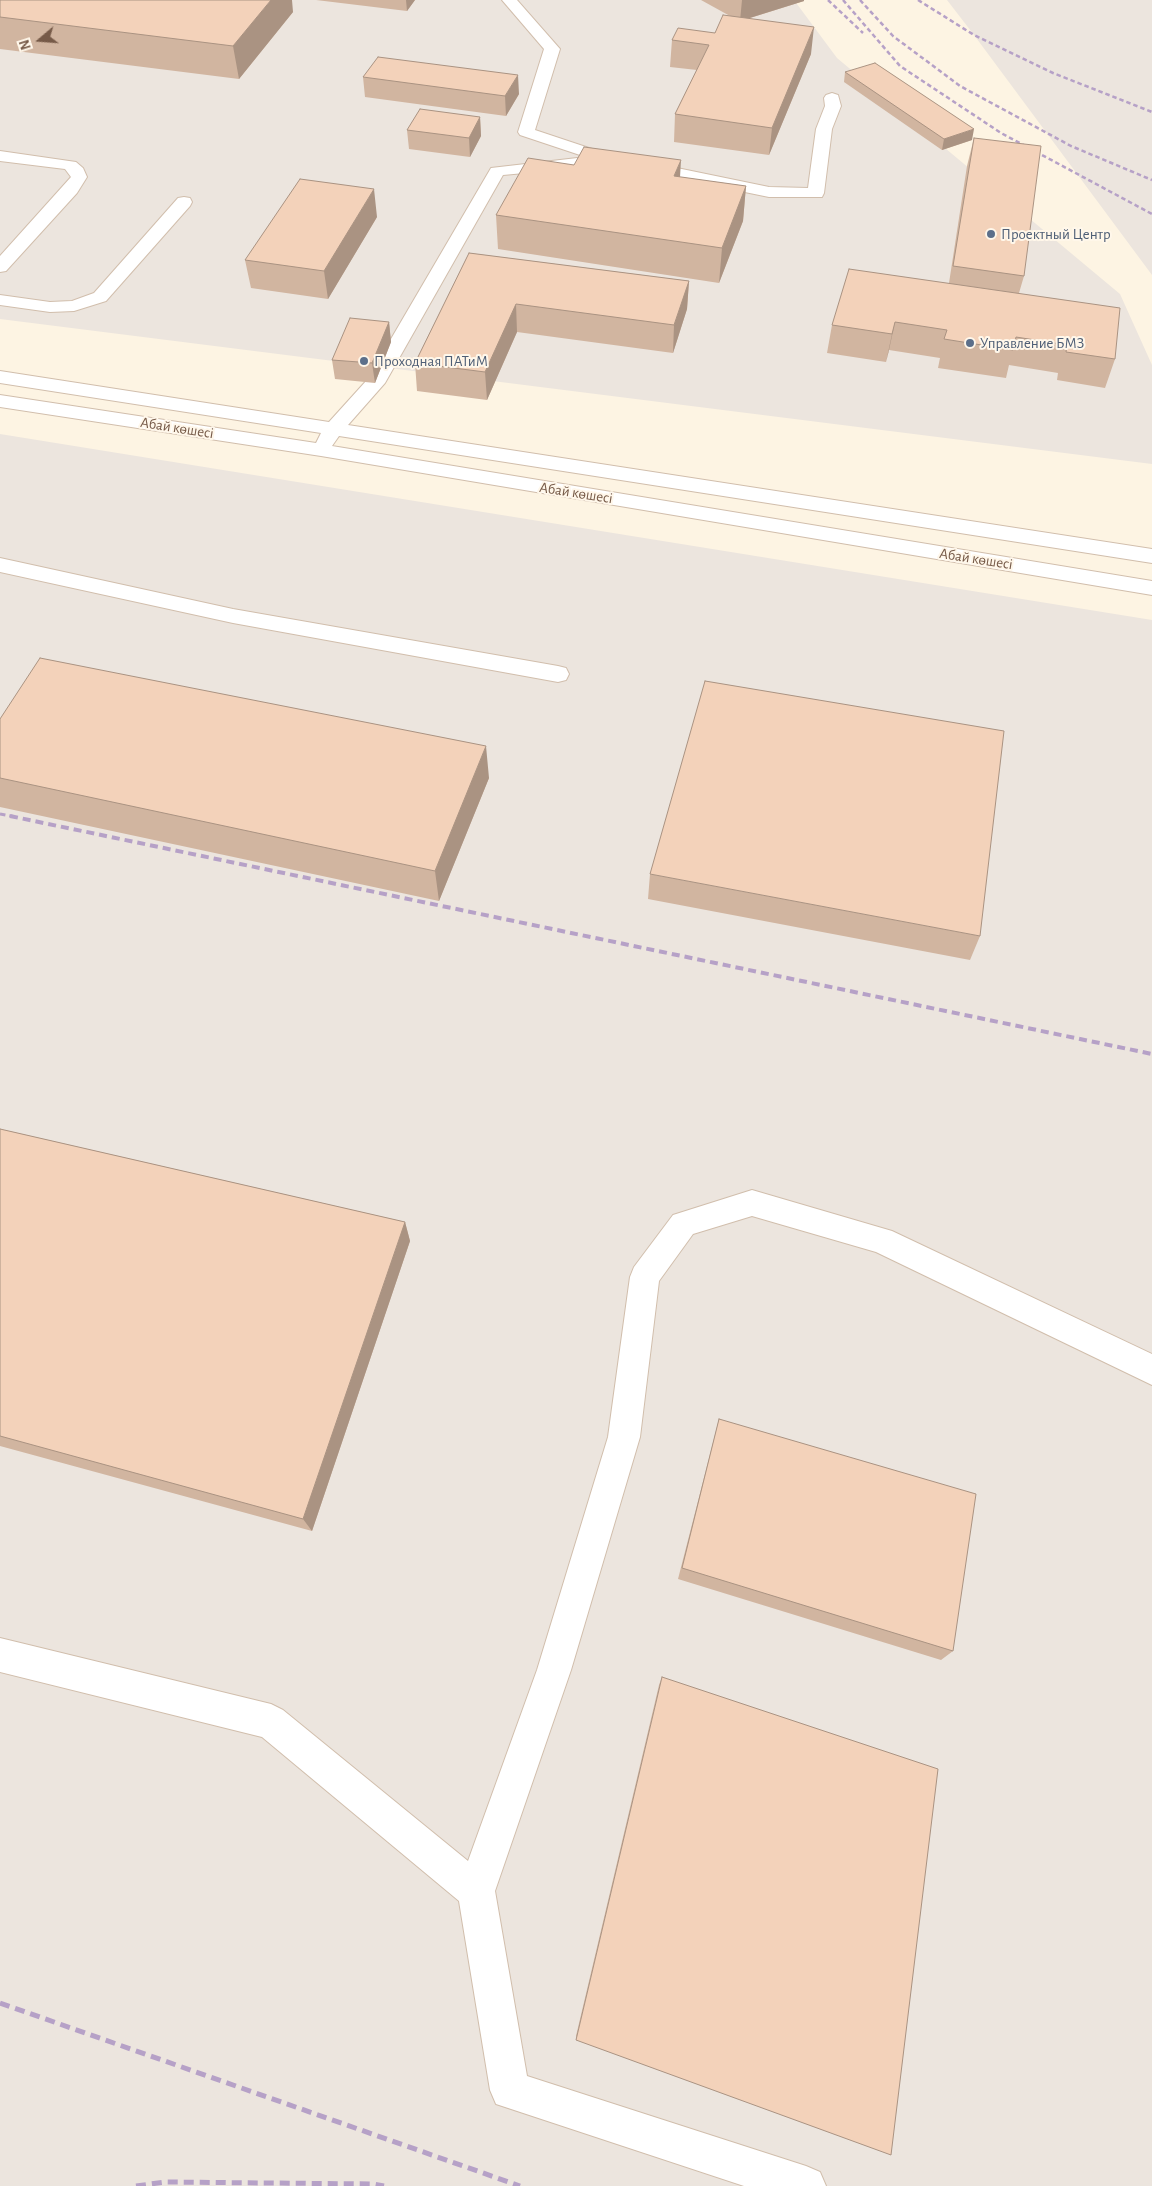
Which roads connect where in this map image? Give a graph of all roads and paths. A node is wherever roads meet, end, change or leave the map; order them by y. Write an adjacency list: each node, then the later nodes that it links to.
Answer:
1 (509, 0): 4 (street)
2 (832, 98): 4 (street)
3 (0, 156): 6 (street)
4 (610, 160): 10 (street)
5 (184, 202): 7 (street)
6 (0, 267)
7 (0, 300)
8 (0, 377): 10 (street, Абай көшесі)
9 (0, 401): 11 (street, Абай көшесі)
10 (332, 430): 11 (street); 12 (street, Абай көшесі)
11 (321, 450): 14 (street, Абай көшесі)
12 (1152, 556)
13 (0, 565): 15 (street)
14 (1152, 588)
15 (558, 674)
16 (1152, 1370): 18 (street)
17 (0, 1656): 18 (street)
18 (476, 1891): 19 (street)
19 (806, 2186)

